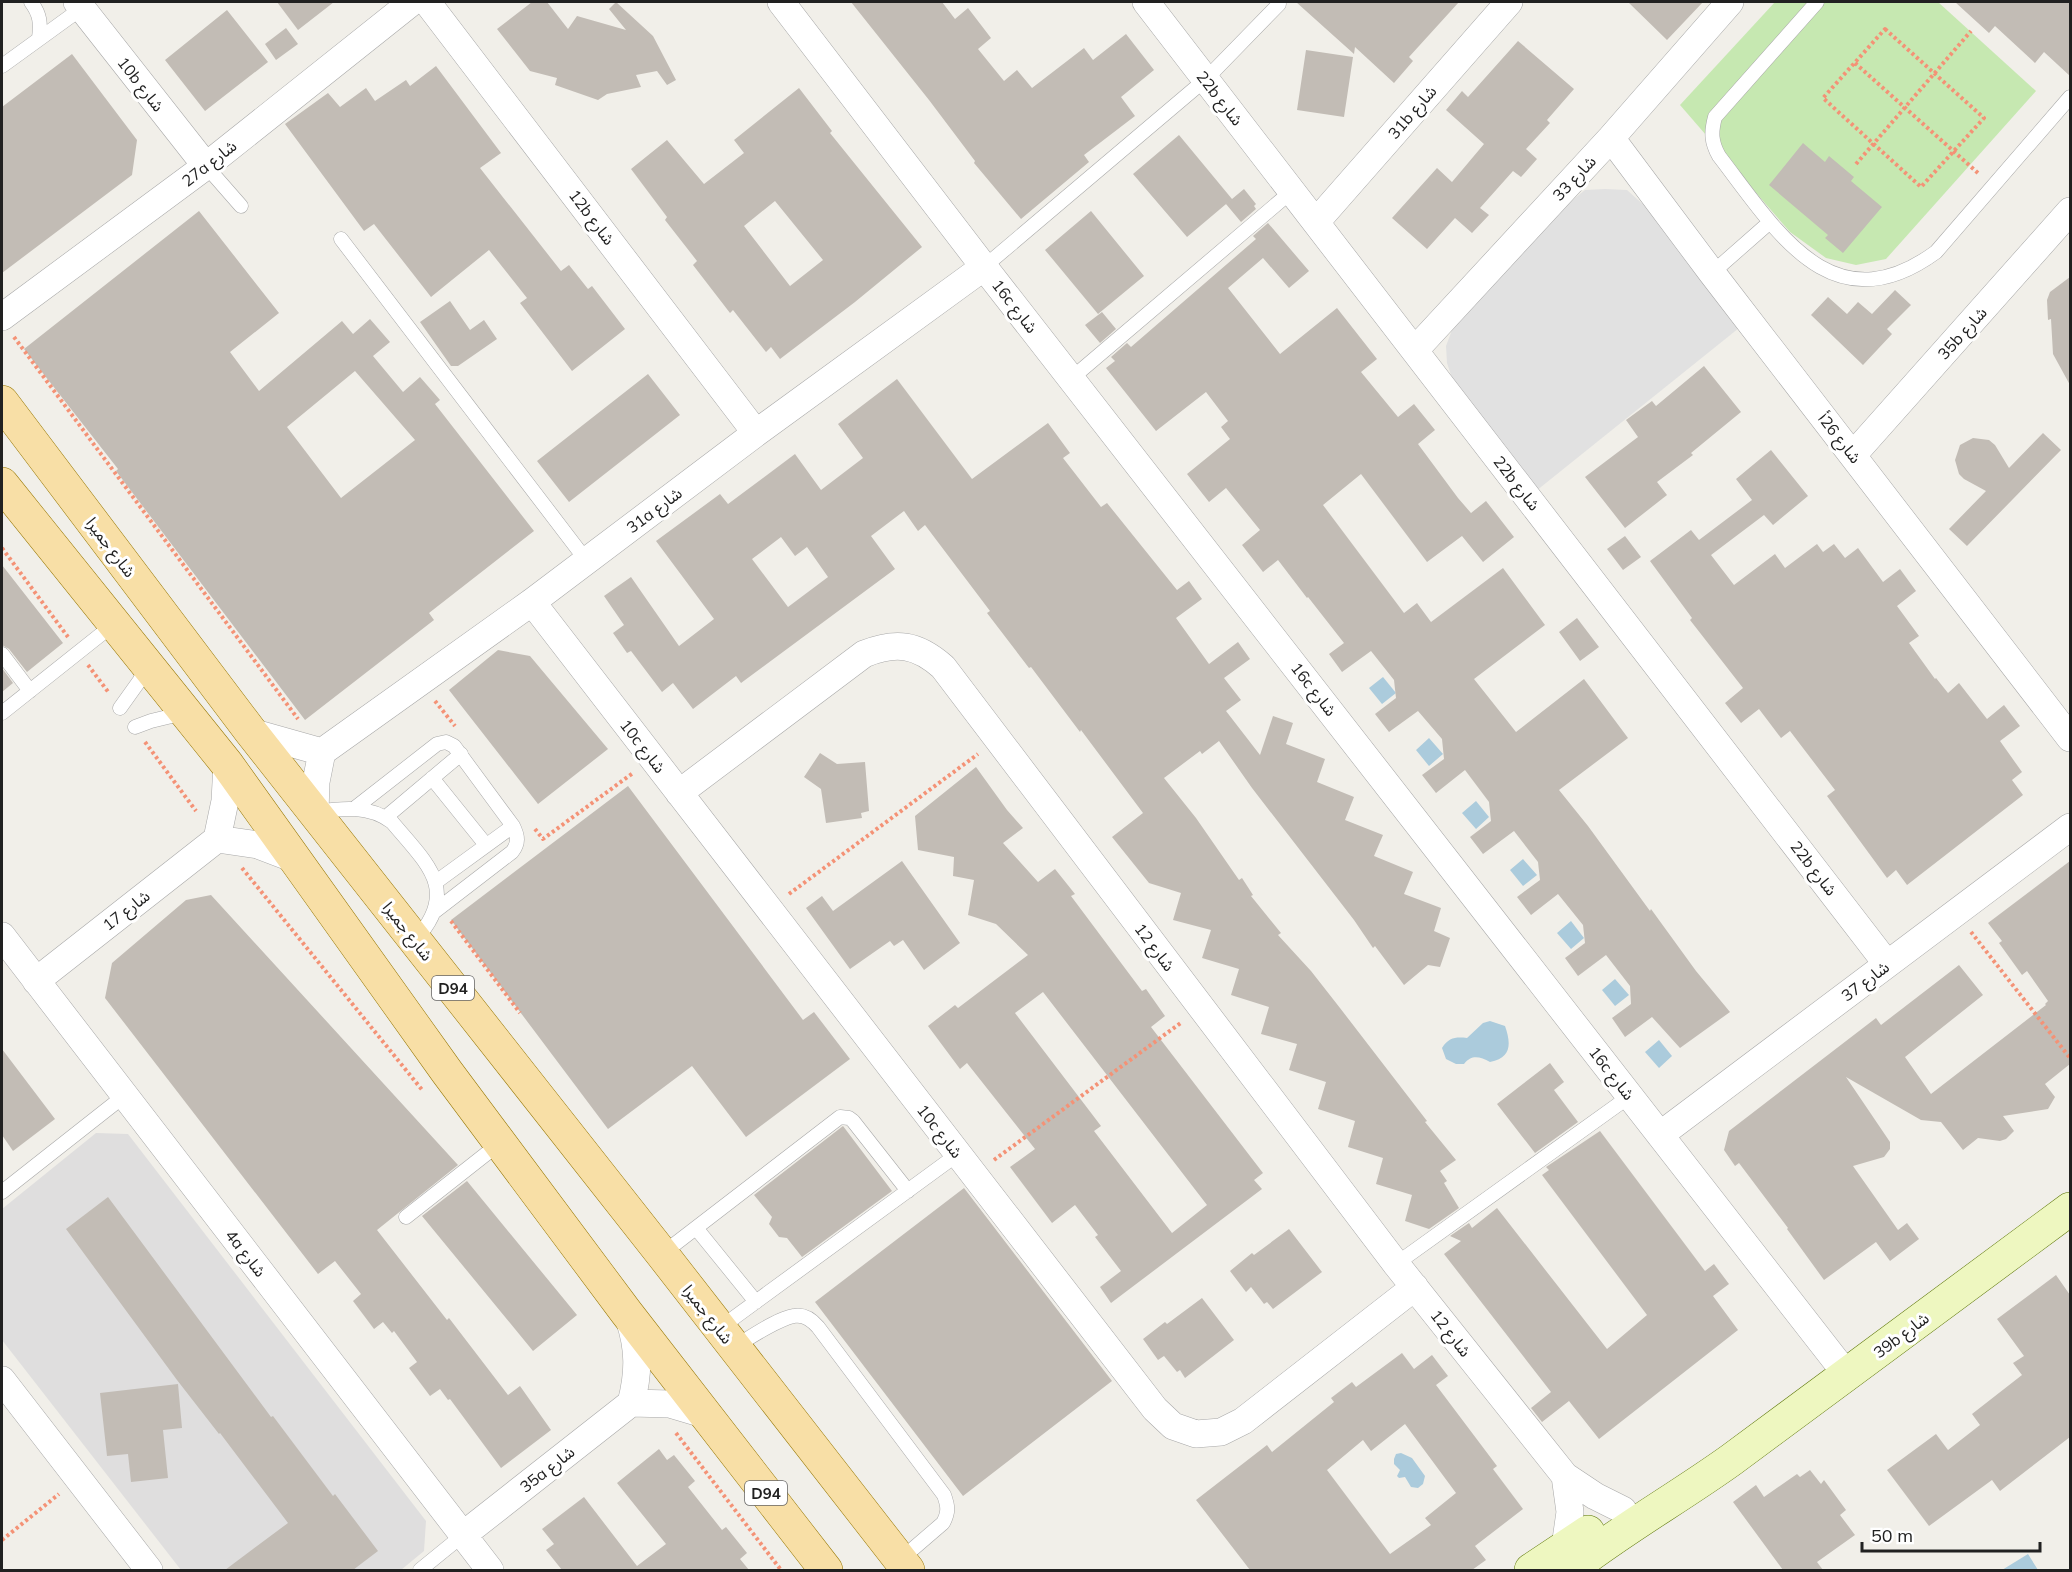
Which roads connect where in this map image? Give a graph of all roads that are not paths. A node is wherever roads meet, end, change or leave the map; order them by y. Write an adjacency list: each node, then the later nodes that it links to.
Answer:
1 (31, 2): 11 (lane)
2 (412, 2): 16 (street, 27a شارع)
3 (428, 2): 29 (street, 12b شارع)
4 (781, 2): 23 (street, 16c شارع)
5 (1509, 2): 20 (street, 31b شارع)
6 (1730, 2): 15 (street, شارع 33)
7 (1817, 2): 21 (lane)
8 (1279, 4): 13 (lane)
9 (80, 5): 11 (lane); 16 (street, 10b شارع)
10 (1159, 7): 13 (street, 22b شارع)
11 (39, 38): 12 (lane)
12 (2, 66)
13 (1206, 80): 17 (street, 22b شارع); 23 (lane)
14 (2070, 97): 21 (lane)
15 (1611, 138): 24 (street, شارع 26أ); 26 (street, شارع 33)
16 (206, 166): 18 (lane); 25 (street, 27a شارع)
17 (1292, 191): 20 (street, 22b شارع); 27 (lane)
18 (241, 206)
19 (2070, 211): 30 (street, 35b شارع)
20 (1316, 222): 26 (street, 22b شارع)
21 (1770, 222): 24 (lane)
22 (341, 239): 32 (lane)
23 (984, 267): 27 (street, 16c شارع); 29 (street, 31a شارع)
24 (1712, 273): 30 (street, شارع 26أ)
25 (5, 323)
26 (1415, 350): 61 (street, 22b شارع)
27 (1072, 378): 63 (street, 16c شارع)
28 (2, 402): 42 (main road, شارع جميرا / D94)
29 (756, 433): 32 (street, 31a شارع)
30 (1853, 455): 43 (street, شارع 26أ)
31 (2, 484): 34 (main road, D94)
32 (586, 560): 33 (street, 31a شارع)
33 (532, 602): 44 (street, 31a شارع); 48 (street, 10c شارع)
34 (114, 624): 36 (main road, D94); 37 (lane)
35 (2, 654): 37 (lane)
36 (147, 664): 38 (lane); 40 (main road, D94)
37 (30, 691): 39 (lane)
38 (120, 708)
39 (2, 713)
40 (186, 713): 41 (lane); 46 (main road, D94)
41 (135, 728)
42 (251, 732): 44 (street); 50 (main road, شارع جميرا / D94)
43 (2070, 738)
44 (322, 752): 50 (street)
45 (461, 754): 47 (lane); 49 (lane); 52 (lane)
46 (227, 764): 54 (street); 56 (main road, D94)
47 (432, 778): 51 (lane); 55 (lane)
48 (679, 793): 67 (street, 10c شارع); 74 (street, شارع 12)
49 (355, 808): 50 (lane); 51 (lane)
50 (315, 812): 60 (main road, شارع جميرا / D94)
51 (386, 818): 57 (lane)
52 (513, 826): 55 (lane); 58 (lane)
53 (2070, 827): 61 (street, شارع 37)
54 (217, 838): 56 (street); 62 (street, شارع 17)
55 (486, 845): 57 (lane)
56 (297, 860): 66 (main road, D94)
57 (436, 882): 58 (lane)
58 (438, 910): 60 (lane)
59 (2, 936): 62 (street, 4a شارع)
60 (415, 940): 73 (main road, شارع جميرا / D94)
61 (1887, 964): 65 (street, شارع 37)
62 (36, 981): 64 (street, 4a شارع)
63 (1630, 1095): 65 (street, 16c شارع); 74 (lane)
64 (124, 1096): 69 (lane); 86 (street, 4a شارع)
65 (1660, 1135): 79 (street, 16c شارع)
66 (500, 1143): 71 (lane); 77 (main road, D94)
67 (966, 1164): 68 (lane); 75 (street, 10c شارع)
68 (908, 1191): 72 (lane); 76 (lane)
69 (2, 1192)
70 (2070, 1209): 79 (street, 39b شارع)
71 (405, 1217)
72 (696, 1228): 73 (lane); 76 (lane)
73 (662, 1254): 78 (main road, شارع جميرا / D94)
74 (1396, 1264): 75 (street, شارع 12)
75 (1415, 1287): 84 (street, شارع 12)
76 (756, 1302): 78 (lane)
77 (626, 1312): 81 (street); 82 (main road, D94)
78 (727, 1338): 88 (main road, شارع جميرا / D94); 88 (lane)
79 (1847, 1375): 83 (street, 39b شارع)
80 (2, 1380): 89 (street)
81 (631, 1402): 82 (street); 86 (street, 35a شارع)
82 (707, 1415): 92 (main road, D94)
83 (1731, 1460): 85 (street, 39b شارع); 87 (street, 39b شارع)
84 (1565, 1476): 85 (street, شارع 12); 87 (street)
85 (1623, 1510): 87 (street, 39b شارع)
86 (463, 1535): 90 (lane); 91 (street, 4a شارع)
87 (1568, 1559): 93 (street, 39b شارع)
88 (904, 1565)
89 (149, 1570)
90 (420, 1570)
91 (490, 1570)
92 (826, 1570)
93 (1531, 1570)

